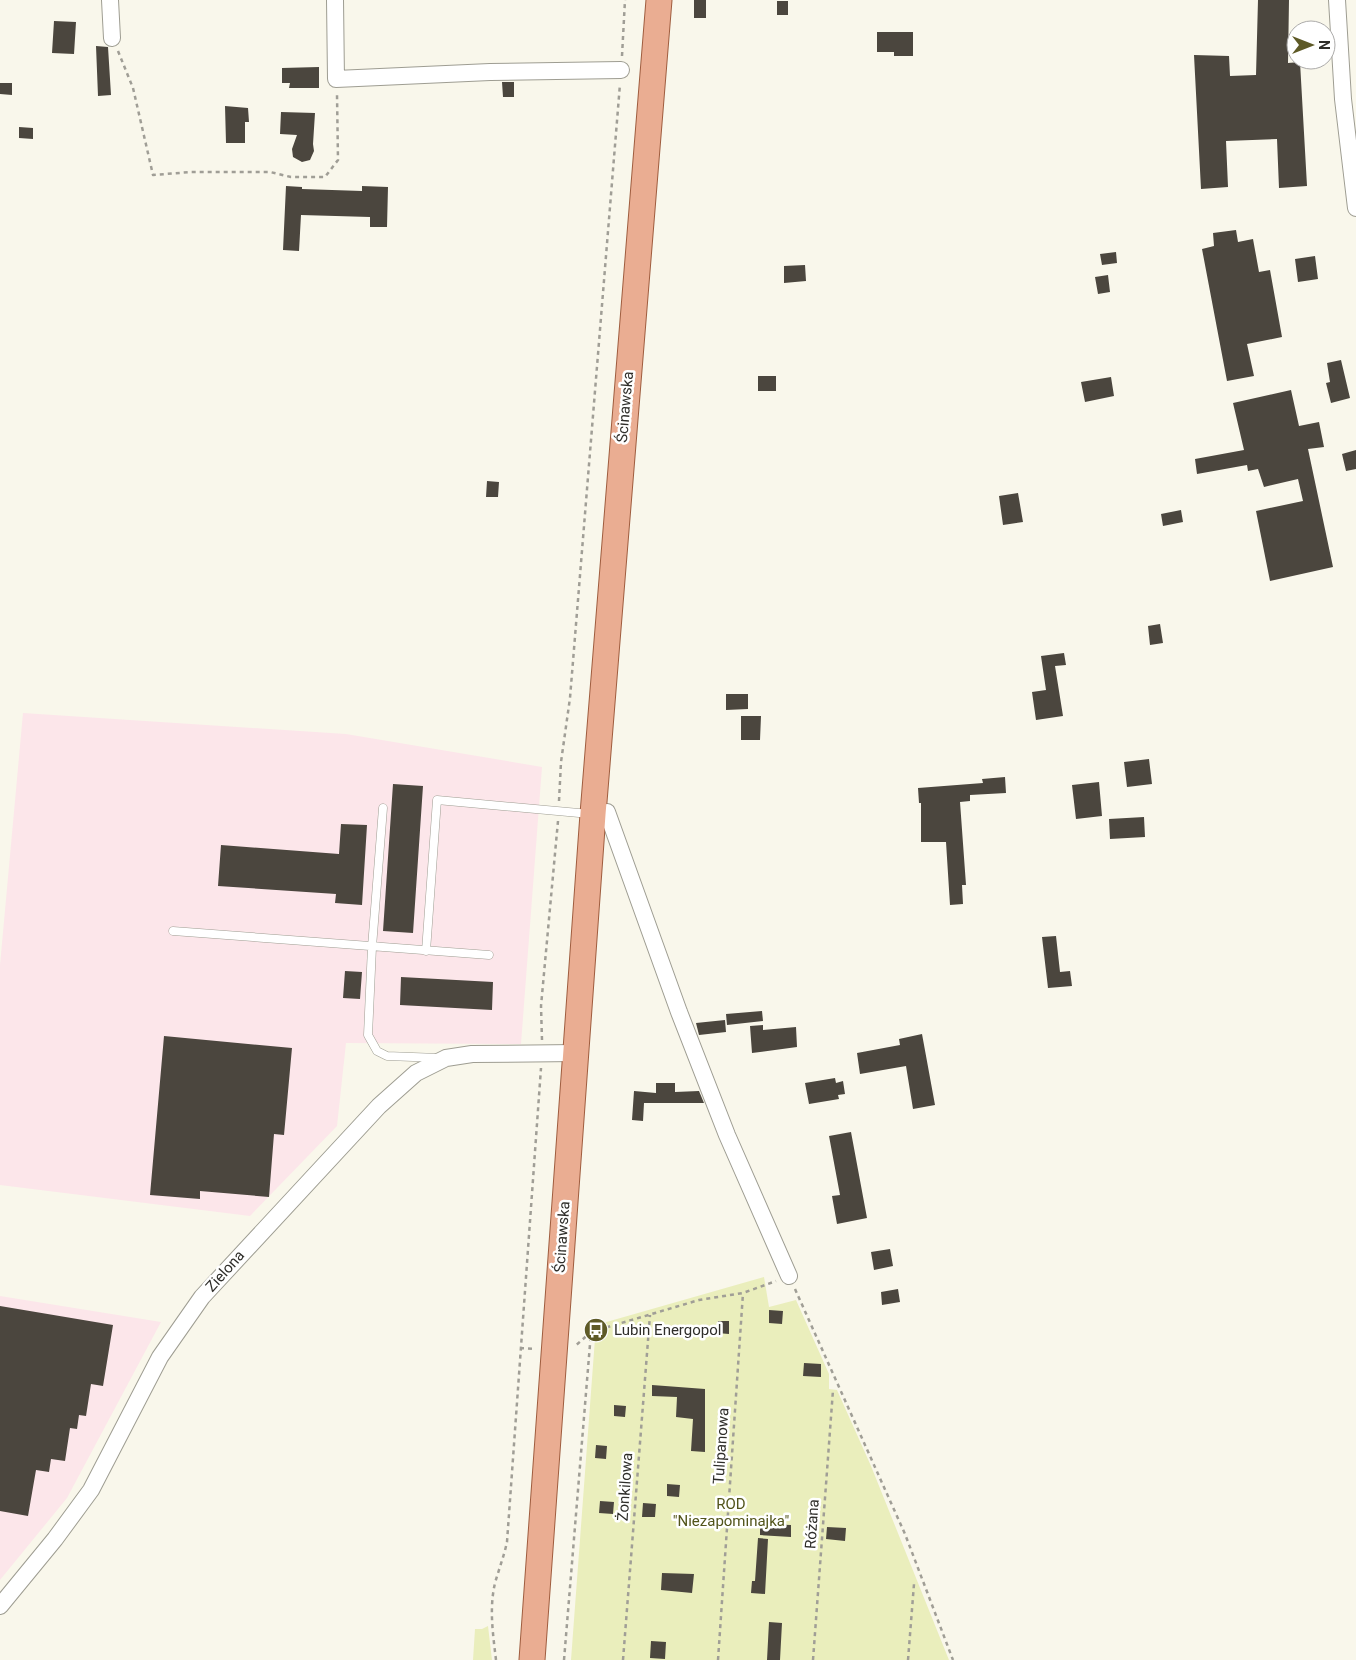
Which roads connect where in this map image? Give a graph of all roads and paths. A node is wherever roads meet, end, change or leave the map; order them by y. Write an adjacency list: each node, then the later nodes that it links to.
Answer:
1 (110, 0): 6 (street)
2 (335, 0): 8 (street)
3 (626, 0): 7 (path)
4 (659, 0): 12 (main road, Ścinawska)
5 (1337, 0): 9 (street)
6 (112, 38): 8 (path)
7 (621, 70): 8 (street); 11 (path)
8 (336, 79)
9 (1356, 208)
10 (383, 808): 14 (lane)
11 (558, 813): 12 (lane); 15 (lane); 18 (path)
12 (600, 813): 17 (main road, Ścinawska); 20 (street, Ścinawska)
13 (173, 931): 14 (lane)
14 (372, 948): 15 (lane); 19 (lane)
15 (426, 951): 16 (lane)
16 (490, 955)
17 (576, 1053): 18 (street, Zielona); 25 (main road, Ścinawska)
18 (542, 1054): 19 (street, Zielona); 29 (path)
19 (446, 1058): 28 (street, Zielona)
20 (789, 1276): 36 (path)
21 (765, 1286): 22 (path)
22 (744, 1293): 23 (path); 33 (path, Tulipanowa)
23 (650, 1315): 24 (path); 32 (path, Żonkilowa)
24 (591, 1332): 25 (path); 31 (path)
25 (554, 1350): 30 (main road, Ścinawska)
26 (833, 1390): 34 (path, Różana)
27 (914, 1584): 35 (path)
28 (0, 1606)
29 (496, 1660)
30 (532, 1660)
31 (564, 1660)
32 (623, 1660)
33 (718, 1660)
34 (813, 1660)
35 (908, 1660)
36 (953, 1660)

